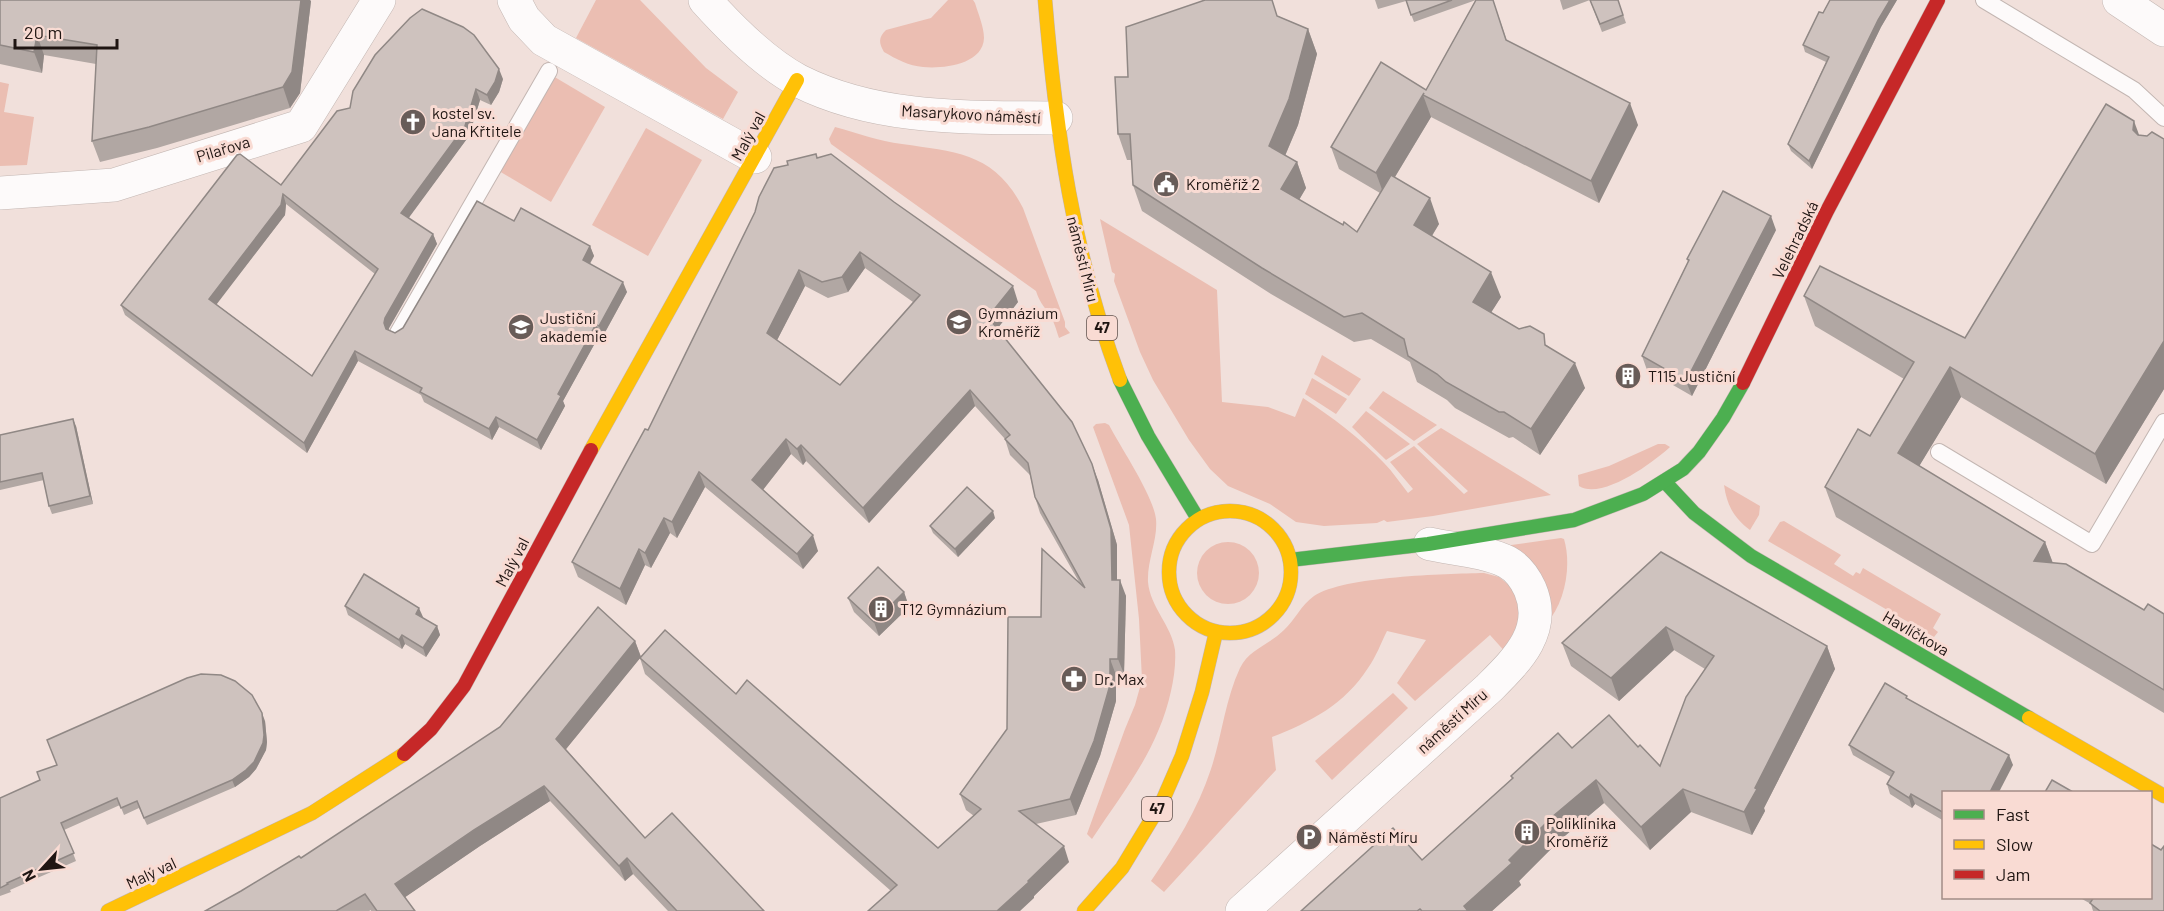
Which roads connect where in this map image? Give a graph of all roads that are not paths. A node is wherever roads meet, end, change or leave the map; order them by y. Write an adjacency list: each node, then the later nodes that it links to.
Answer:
1 (379, 0): 12 (street, Pilařova)
2 (514, 0): 11 (street)
3 (705, 0): 8 (street, Masarykovo náměstí)
4 (1045, 0): 9 (main road, 47)
5 (1938, 0): 16 (main road, Velehradská)
6 (1984, 0): 10 (lane)
7 (549, 71): 13 (lane)
8 (797, 80): 9 (street, Masarykovo náměstí); 11 (main road, Malý val)
9 (1056, 118): 17 (main road, náměstí Míru / 47)
10 (2164, 118)
11 (755, 158): 22 (main road, Malý val)
12 (0, 193)
13 (398, 333)
14 (2164, 422): 15 (lane)
15 (1939, 452)
16 (1665, 482): 18 (main road, náměstí Míru); 21 (main road, Havlíčkova)
17 (1198, 519): 19 (main road); 20 (main road)
18 (1428, 543): 19 (main road, náměstí Míru); 24 (street, náměstí Míru)
19 (1290, 560): 20 (main road)
20 (1216, 632): 23 (main road, 47)
21 (2164, 796)
22 (108, 911)
23 (1084, 911)
24 (1242, 911)

